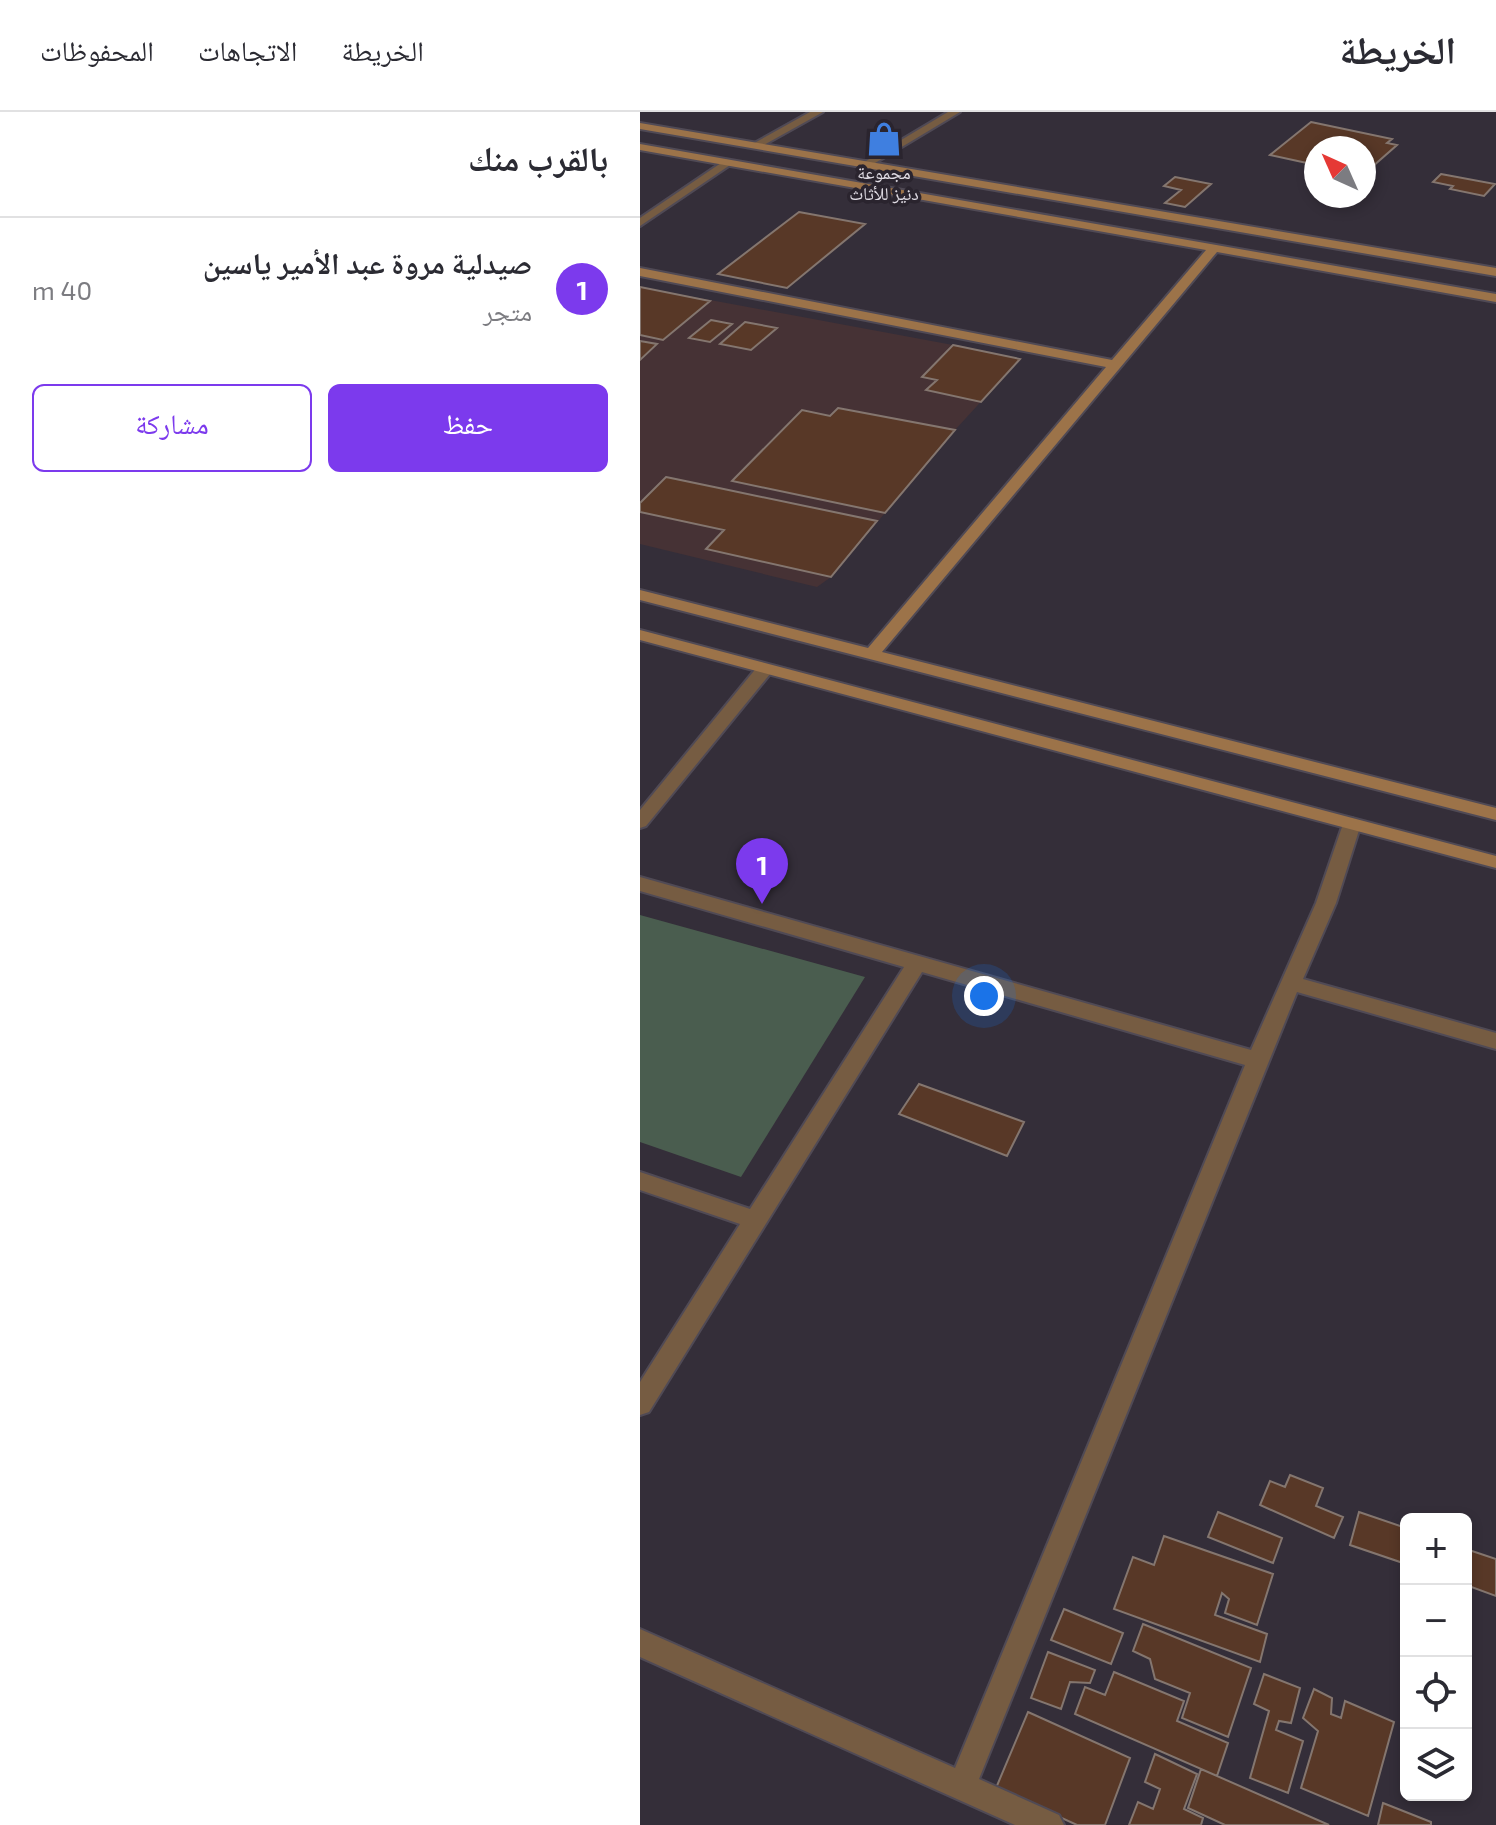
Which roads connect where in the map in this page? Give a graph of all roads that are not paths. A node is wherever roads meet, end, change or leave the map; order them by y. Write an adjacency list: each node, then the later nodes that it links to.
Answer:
1 (818, 112): 4 (street)
2 (955, 112): 7 (street)
3 (640, 126): 4 (street)
4 (756, 145): 7 (street)
5 (640, 147): 6 (street)
6 (728, 163): 8 (street); 9 (street)
7 (866, 164): 10 (street)
8 (640, 223)
9 (1213, 249): 13 (street); 15 (street)
10 (1444, 263): 12 (street); 13 (street)
11 (640, 272): 15 (street)
12 (1496, 272)
13 (1426, 287): 14 (street)
14 (1496, 298)
15 (1115, 365): 18 (street)
16 (640, 595): 18 (street)
17 (640, 635): 19 (street)
18 (871, 655): 20 (street)
19 (764, 670): 21 (street); 22 (street)
20 (1496, 814)
21 (640, 822)
22 (1352, 824): 23 (street); 26 (street)
23 (1496, 862)
24 (640, 884): 25 (street)
25 (917, 963): 28 (street); 30 (street)
26 (1291, 983): 27 (street); 28 (street)
27 (1496, 1041)
28 (1257, 1060): 33 (street)
29 (640, 1181): 30 (street)
30 (756, 1220): 31 (street)
31 (640, 1404)
32 (640, 1643): 33 (street)
33 (962, 1786): 34 (street)
34 (1049, 1825)

